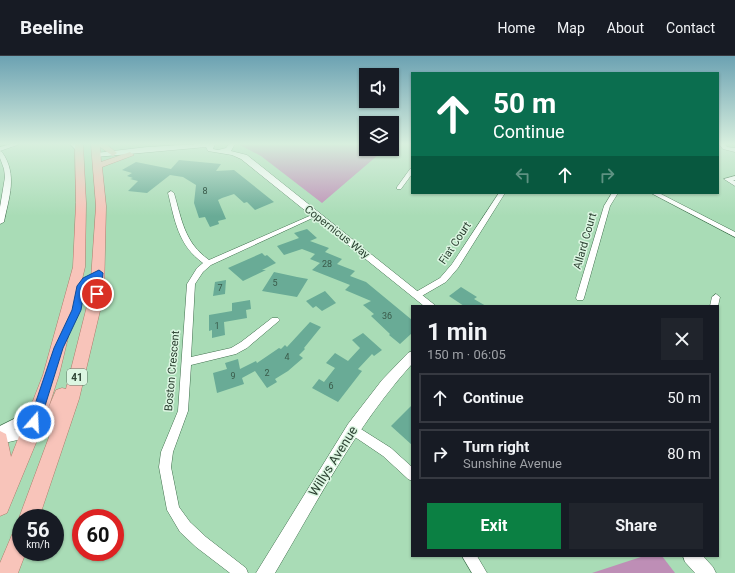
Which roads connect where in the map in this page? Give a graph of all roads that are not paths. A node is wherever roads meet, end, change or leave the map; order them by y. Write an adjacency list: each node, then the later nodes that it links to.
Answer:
1 (7, 168): 14 (street)
2 (80, 168): 23 (main road, 41)
3 (97, 168): 17 (main road, 41)
4 (258, 168): 13 (street, Copernicus Way)
5 (411, 171): 8 (street)
6 (735, 178): 7 (street)
7 (735, 184)
8 (399, 188)
9 (171, 193): 16 (street)
10 (501, 194): 18 (street, Fiat Court)
11 (614, 194): 19 (street, Allard Court)
12 (656, 194): 15 (street)
13 (316, 215): 16 (street, Boston Crescent); 18 (street, Copernicus Way)
14 (0, 222)
15 (735, 235)
16 (208, 263): 25 (street, Boston Crescent)
17 (99, 273): 22 (main road, 41); 23 (main road)
18 (417, 295): 20 (street, Copernicus Way)
19 (580, 298)
20 (430, 305)
21 (275, 320): 25 (street)
22 (89, 330): 29 (main road); 34 (main road, 41)
23 (59, 348): 26 (main road, 41)
24 (411, 357): 27 (street, Willys Avenue)
25 (187, 362): 38 (street, Boston Crescent)
26 (38, 412): 28 (street); 29 (main road, 41)
27 (353, 429): 32 (street); 39 (street, Willys Avenue)
28 (0, 432)
29 (31, 432): 30 (street); 33 (main road, 41)
30 (0, 440): 31 (main road)
31 (0, 474)
32 (411, 475)
33 (0, 506)
34 (32, 509)
35 (470, 557): 40 (street)
36 (12, 560): 37 (main road)
37 (7, 573)
38 (241, 573)
39 (265, 573)
40 (480, 573)

